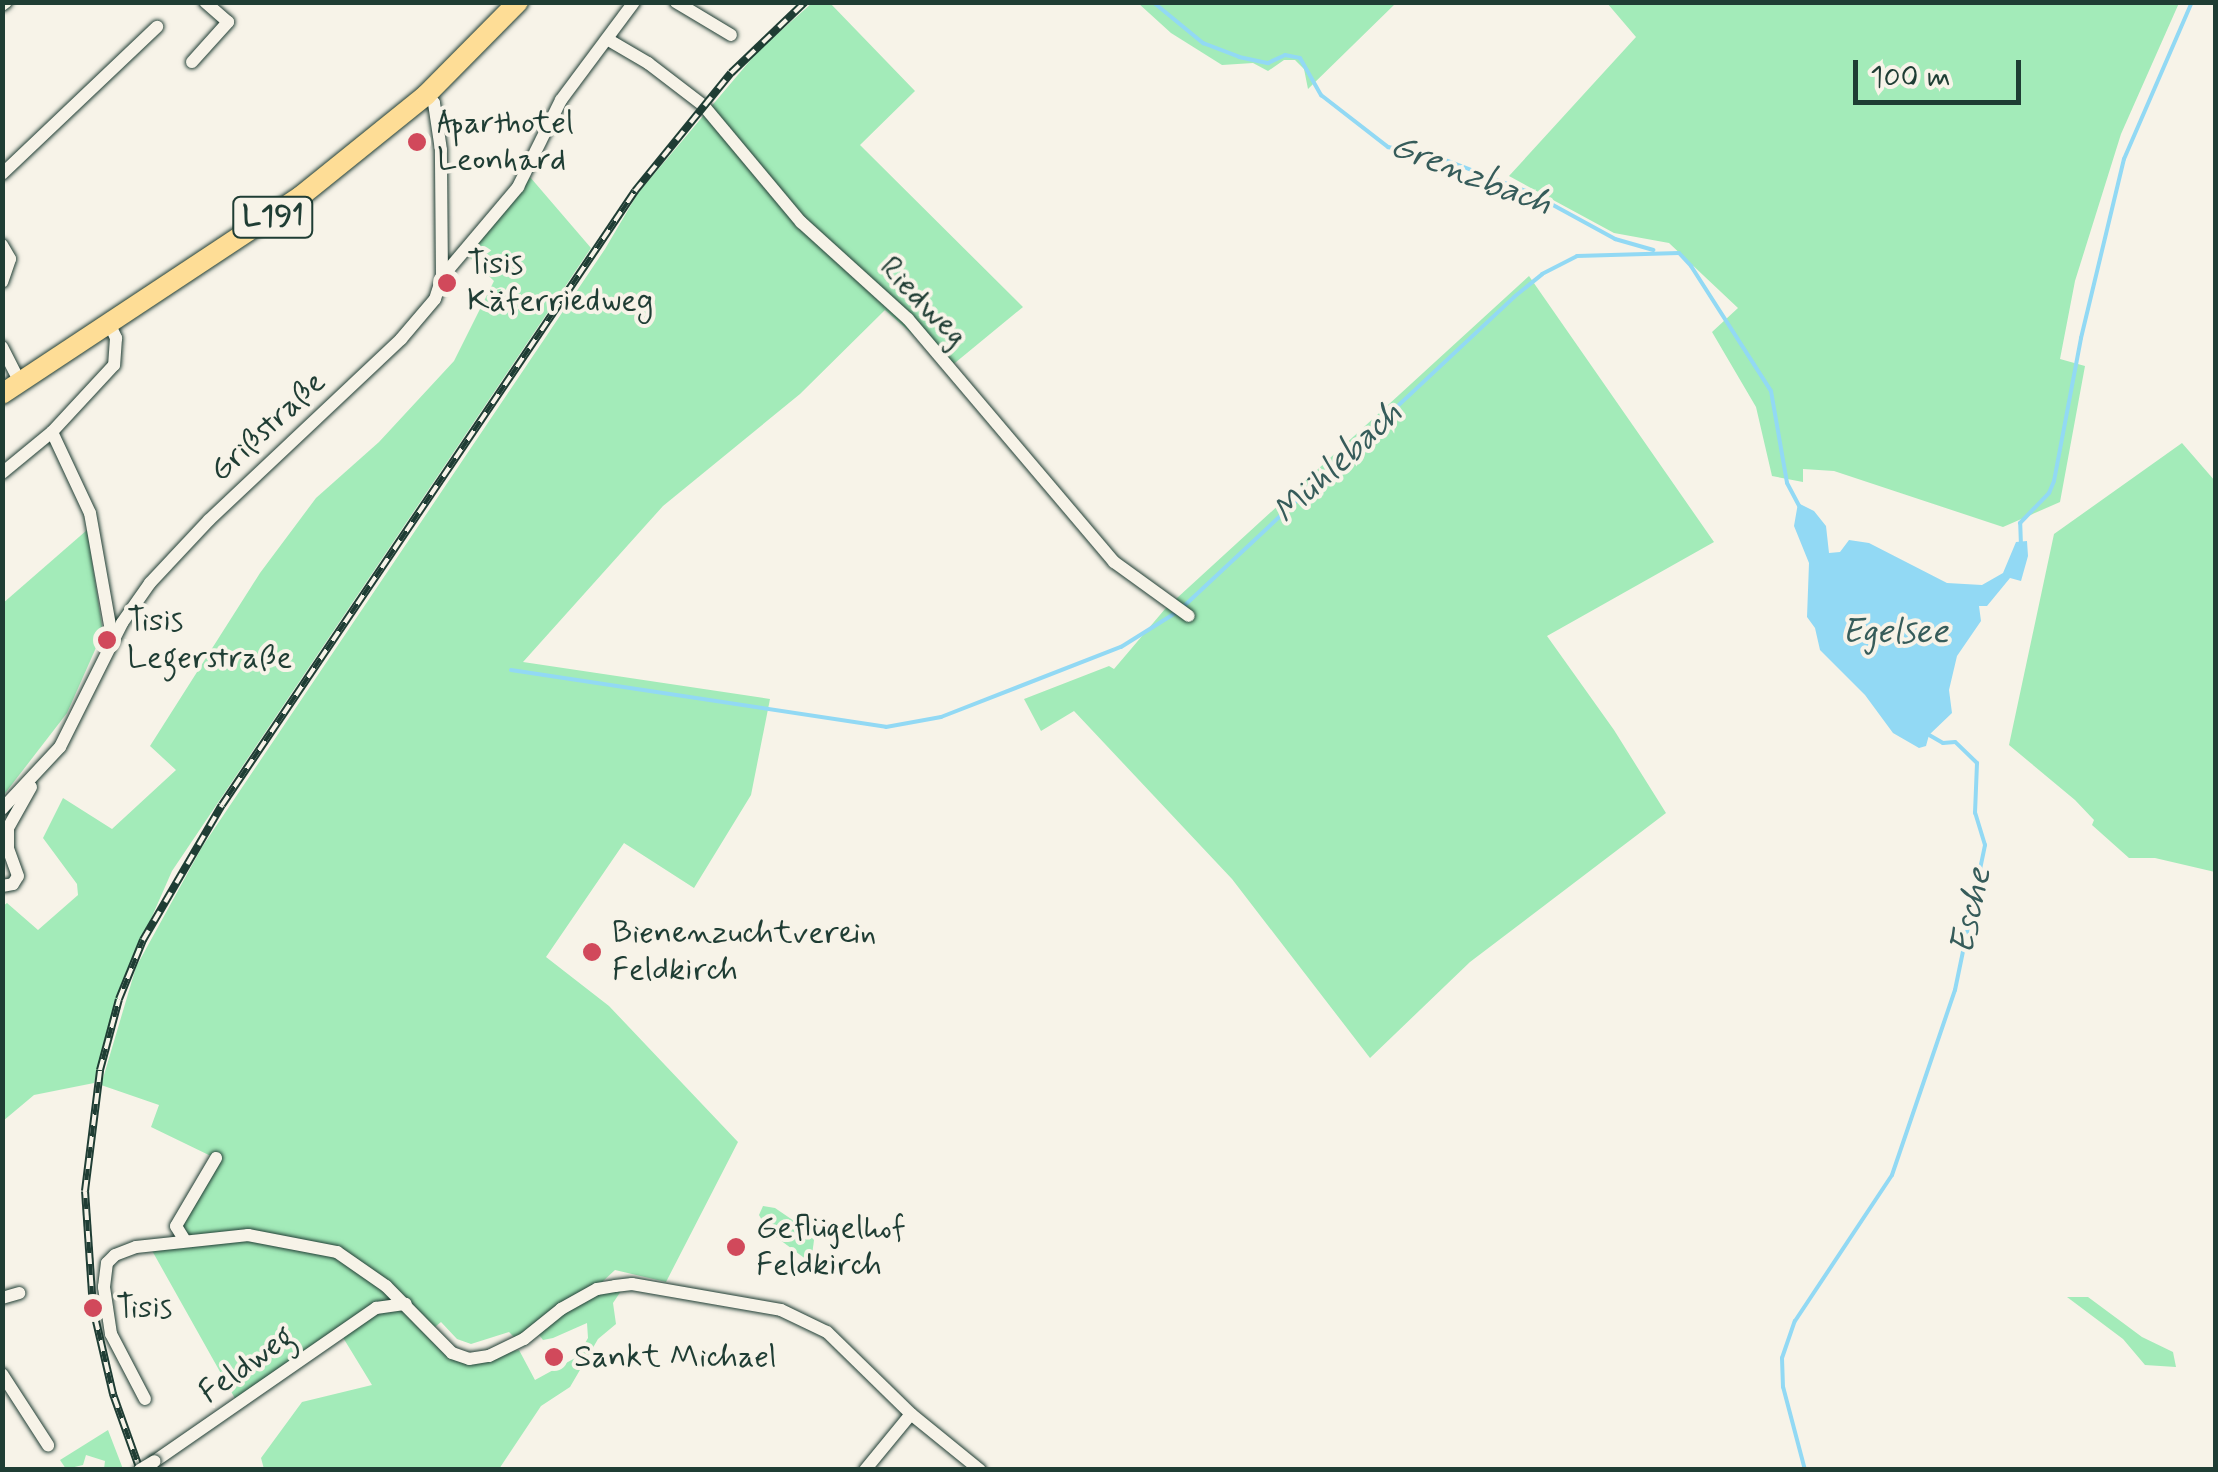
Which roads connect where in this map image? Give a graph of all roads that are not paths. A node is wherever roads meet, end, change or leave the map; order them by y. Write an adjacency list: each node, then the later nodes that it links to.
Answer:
1 (205, 2): 8 (street)
2 (518, 2): 9 (main road, L191)
3 (634, 2): 7 (street)
4 (676, 2): 6 (street)
5 (157, 26): 10 (street)
6 (731, 36)
7 (607, 39): 12 (street); 19 (street, Riedweg)
8 (192, 62)
9 (426, 95): 12 (street, Grißstraße); 14 (main road, L191)
10 (2, 174)
11 (2, 245): 13 (street)
12 (442, 276): 20 (street, Grißstraße)
13 (2, 282)
14 (109, 323): 16 (main road, L191); 17 (street)
15 (2, 347): 16 (street)
16 (12, 388)
17 (52, 432): 18 (street); 20 (street)
18 (2, 473)
19 (1182, 612)
20 (113, 642): 21 (street, Grißstraße)
21 (36, 777): 22 (street, Grißstraße); 23 (street, Grißstraße)
22 (2, 809)
23 (2, 886)
24 (216, 1158): 25 (street)
25 (184, 1240): 26 (street); 32 (street)
26 (386, 1286): 29 (street); 30 (street)
27 (19, 1293): 28 (street)
28 (2, 1298)
29 (406, 1304): 30 (street); 33 (street)
30 (385, 1305): 35 (street, Feldweg, bridge)
31 (2, 1374): 34 (street)
32 (145, 1399)
33 (911, 1414): 36 (street); 37 (street)
34 (48, 1446)
35 (140, 1470)
36 (866, 1470)
37 (980, 1470)

